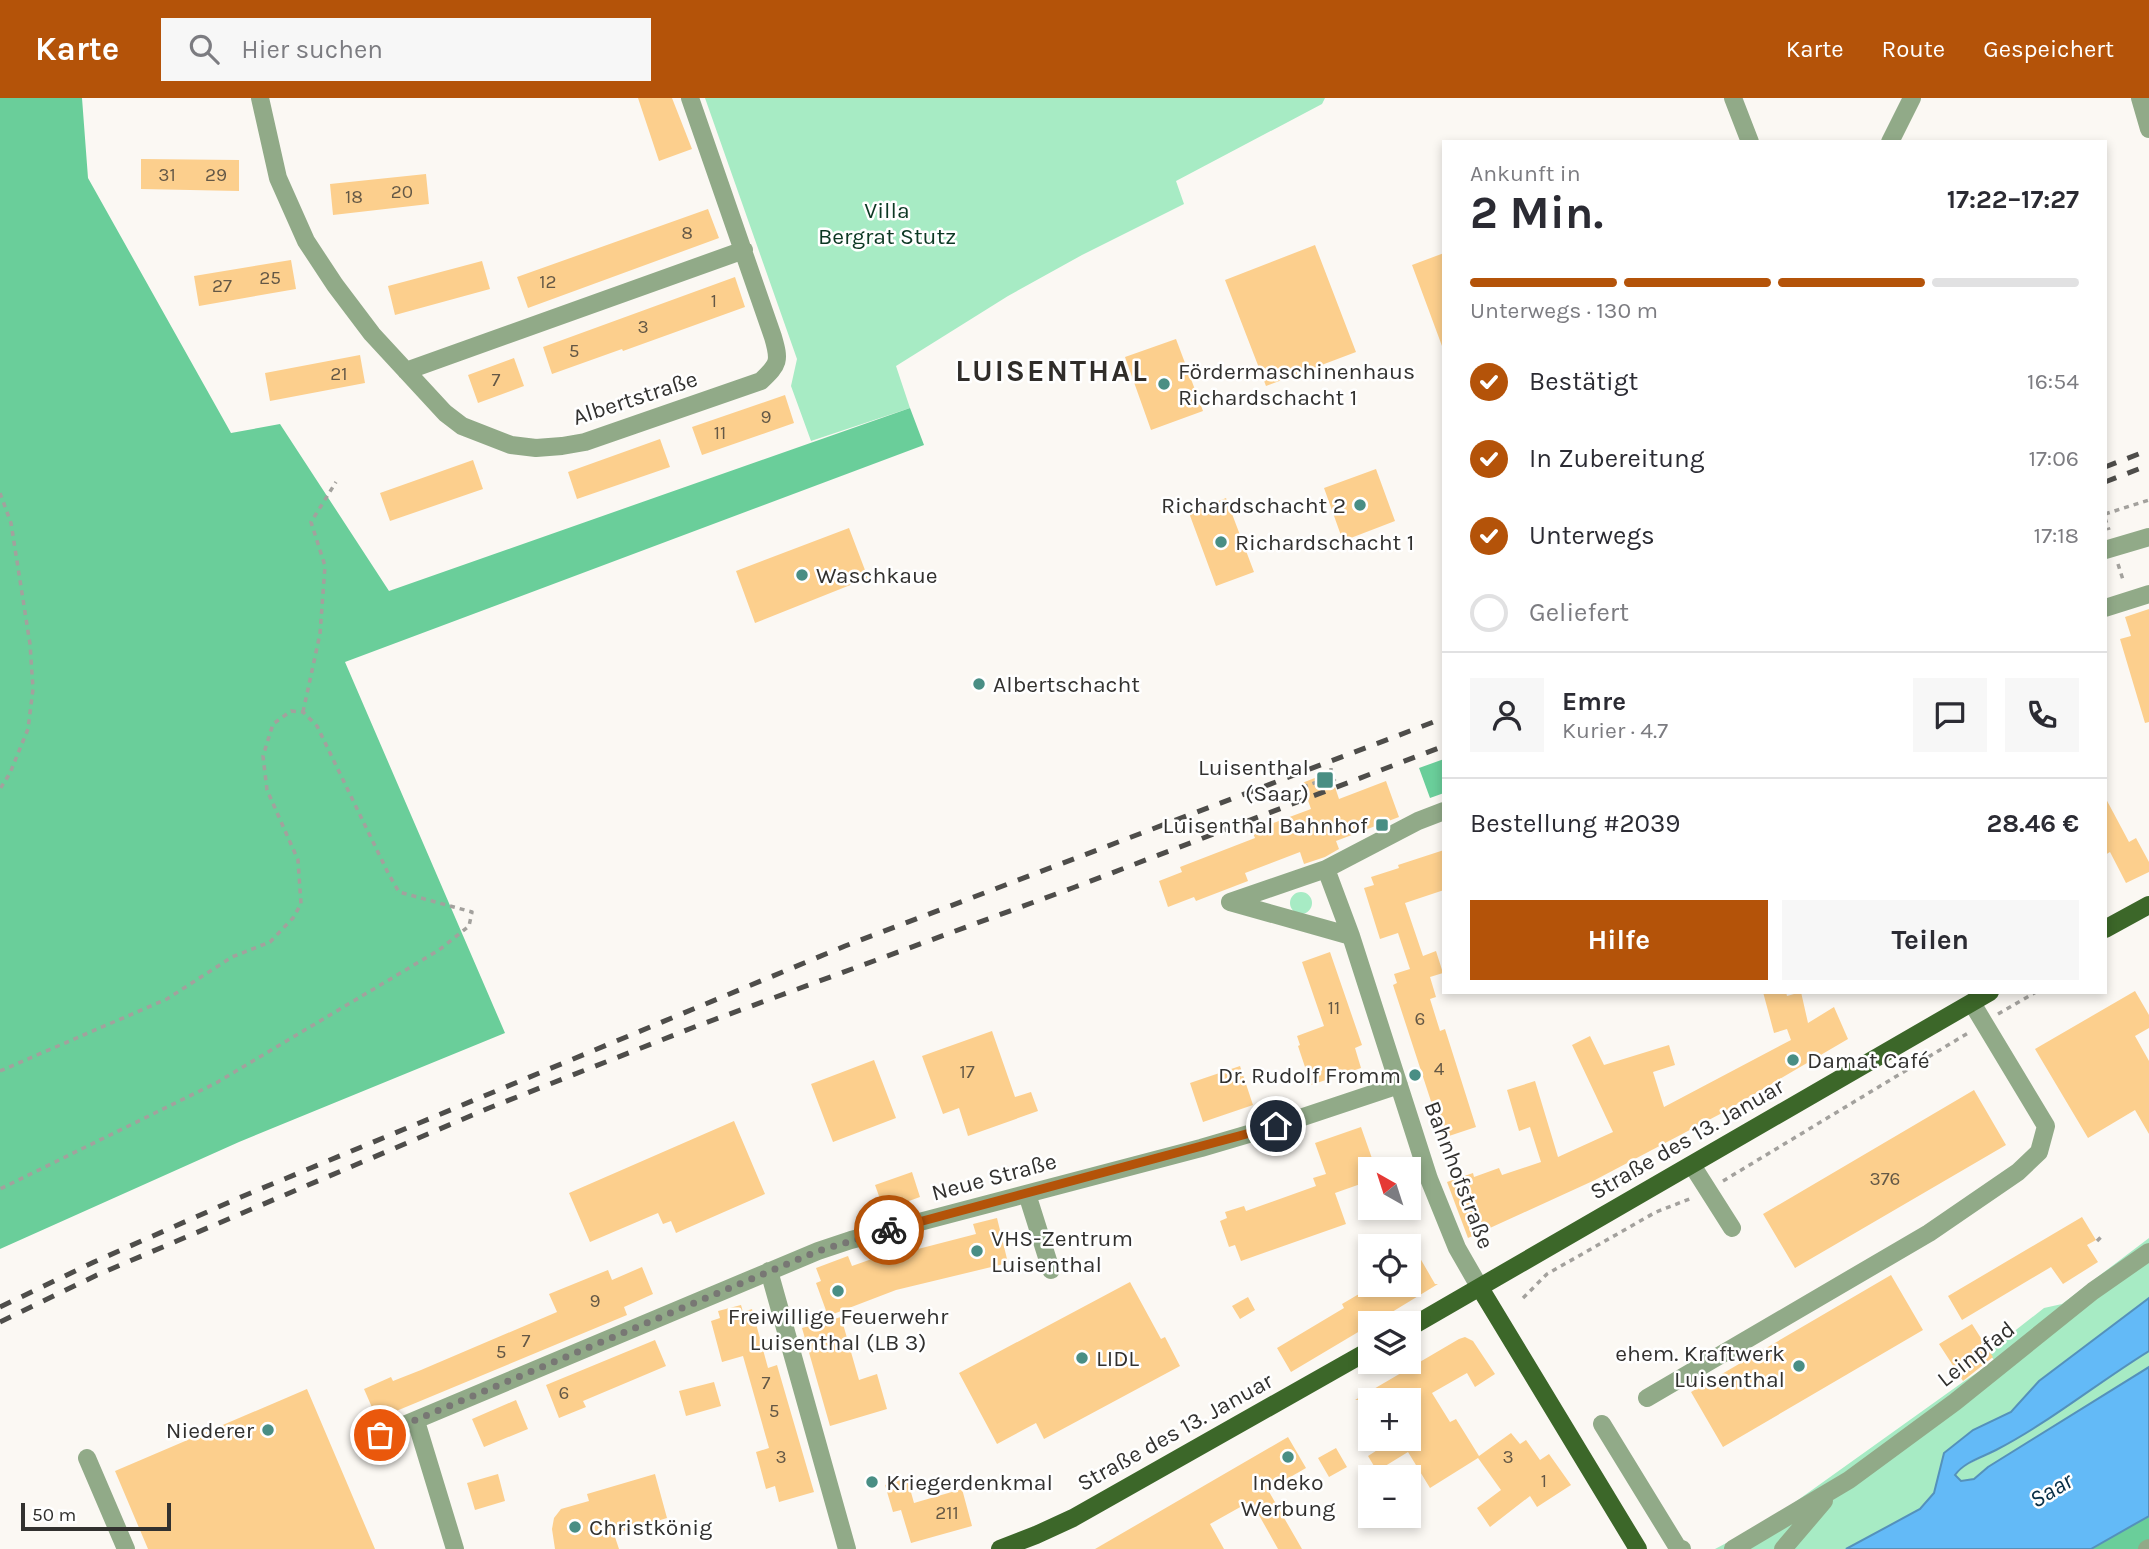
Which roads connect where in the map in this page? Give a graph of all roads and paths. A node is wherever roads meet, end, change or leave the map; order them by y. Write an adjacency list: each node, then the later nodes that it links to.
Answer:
1 (260, 98): 10 (street, Albertstraße)
2 (690, 98): 9 (street, Albertstraße)
3 (1733, 98): 7 (street)
4 (1912, 98): 8 (street)
5 (2140, 98): 6 (street)
6 (2149, 129)
7 (1749, 140)
8 (1892, 140)
9 (744, 250): 10 (street); 10 (street, Albertstraße)
10 (406, 371)
11 (336, 481): 19 (path)
12 (0, 493): 24 (path)
13 (2149, 500): 14 (path)
14 (2107, 513)
15 (2149, 537): 16 (street)
16 (2107, 549)
17 (2149, 594): 18 (street)
18 (2107, 607)
19 (303, 712): 34 (path); 37 (path)
20 (1331, 768): 21 (path)
21 (1331, 776): 22 (path); 23 (path)
22 (1336, 782)
23 (1303, 787)
24 (0, 789)
25 (1442, 812): 26 (street)
26 (1325, 869): 29 (street, Bahnhofstraße); 29 (street)
27 (2149, 905): 28 (main road)
28 (2107, 928)
29 (1351, 936): 35 (street, Bahnhofstraße)
30 (1984, 994): 32 (main road, Straße des 13. Januar)
31 (2033, 994): 33 (path)
32 (1968, 1000): 33 (street); 36 (main road, Straße des 13. Januar)
33 (1984, 1023): 38 (path); 50 (street)
34 (0, 1071)
35 (1399, 1085): 39 (street, Neue Straße); 46 (street, Bahnhofstraße)
36 (1692, 1165): 38 (street); 46 (main road, Straße des 13. Januar)
37 (0, 1189)
38 (1708, 1190): 40 (street); 47 (path)
39 (1027, 1194): 44 (street); 45 (street, Neue Straße)
40 (1732, 1228)
41 (2102, 1236): 42 (path)
42 (2097, 1241)
43 (2149, 1251): 55 (street, Leinpfad)
44 (1051, 1270)
45 (769, 1271): 51 (street, Neue Straße); 58 (street)
46 (1480, 1288): 48 (main road, Straße des 13. Januar); 60 (main road, Bahnhofstraße)
47 (1523, 1298)
48 (1421, 1321)
49 (1358, 1357): 59 (main road, Straße des 13. Januar)
50 (1647, 1398)
51 (416, 1421): 53 (street, Neue Straße); 57 (street)
52 (1602, 1424): 61 (street)
53 (380, 1435)
54 (87, 1458): 56 (street)
55 (1831, 1492): 62 (street, Leinpfad); 63 (street, Leinpfad)
56 (126, 1549)
57 (455, 1549)
58 (847, 1549)
59 (1000, 1549)
60 (1638, 1549)
61 (1682, 1549)
62 (1733, 1549)
63 (1783, 1549)

